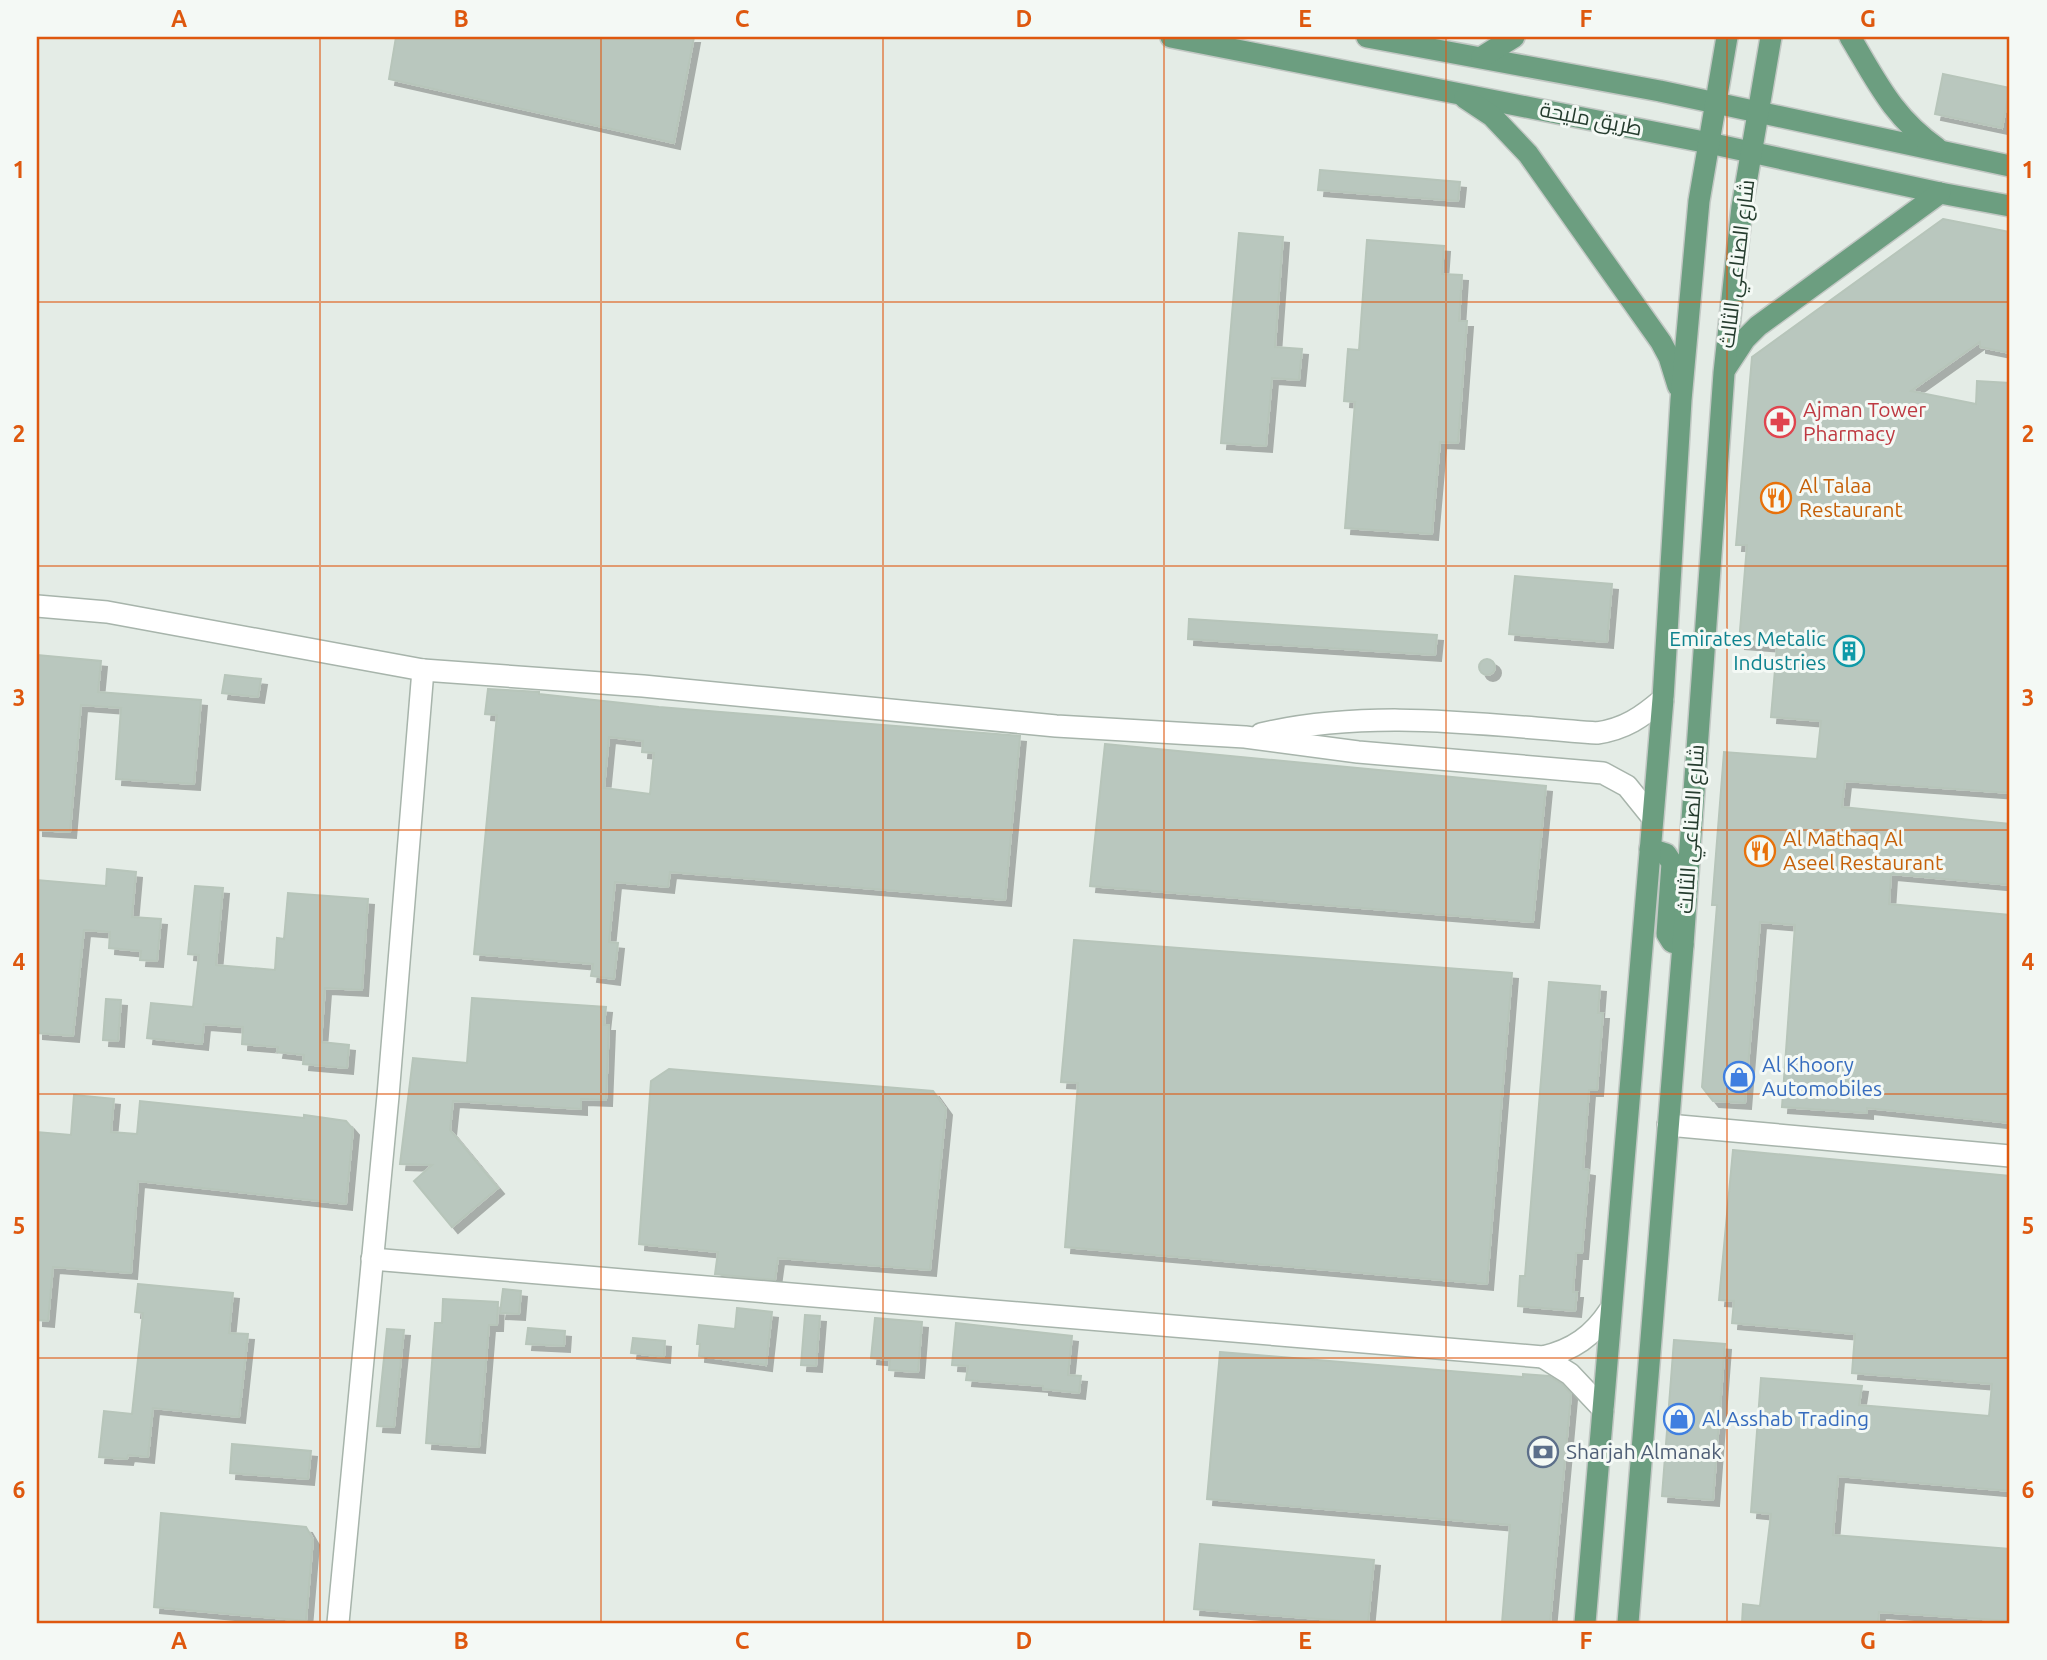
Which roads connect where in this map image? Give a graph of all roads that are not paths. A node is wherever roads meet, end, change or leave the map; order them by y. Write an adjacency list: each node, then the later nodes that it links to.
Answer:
1 (1171, 37): 8 (main road, طريق مليحة)
2 (1367, 37): 7 (main road, طريق مليحة)
3 (1514, 37): 7 (main road)
4 (1727, 37): 9 (main road, شارع الصناعي الثالث)
5 (1771, 37): 10 (main road, شارع الصناعي الثالث)
6 (1850, 37): 13 (main road)
7 (1482, 57): 9 (main road, طريق مليحة)
8 (1450, 91): 11 (main road, طريق مليحة); 18 (main road)
9 (1715, 102): 10 (main road, طريق مليحة); 11 (main road, شارع الصناعي الثالث)
10 (1758, 111): 12 (main road, شارع الصناعي الثالث); 13 (main road, طريق مليحة)
11 (1709, 143): 12 (main road, طريق مليحة); 18 (main road, شارع الصناعي الثالث)
12 (1752, 152): 15 (main road, طريق مليحة); 17 (main road, شارع الصناعي الثالث)
13 (1945, 153): 14 (main road, طريق مليحة)
14 (2010, 166)
15 (1940, 193): 16 (main road, طريق مليحة); 17 (main road)
16 (2010, 206)
17 (1724, 373): 25 (main road, شارع الصناعي الثالث)
18 (1681, 400): 21 (main road, شارع الصناعي الثالث)
19 (37, 606): 20 (street)
20 (423, 670): 22 (street); 28 (street)
21 (1662, 699): 22 (street); 23 (main road, شارع الصناعي الثالث)
22 (1245, 737): 23 (street)
23 (1652, 817): 24 (main road, شارع الصناعي الثالث)
24 (1650, 849): 25 (main road); 29 (main road, شارع الصناعي الثالث)
25 (1683, 945): 26 (main road, شارع الصناعي الثالث)
26 (1668, 1125): 27 (street); 34 (main road, شارع الصناعي الثالث)
27 (2010, 1156)
28 (372, 1259): 30 (street); 32 (street)
29 (1610, 1310): 30 (street); 31 (main road, شارع الصناعي الثالث)
30 (1543, 1357): 31 (street)
31 (1602, 1409): 33 (main road, شارع الصناعي الثالث)
32 (338, 1623)
33 (1585, 1623)
34 (1628, 1623)

